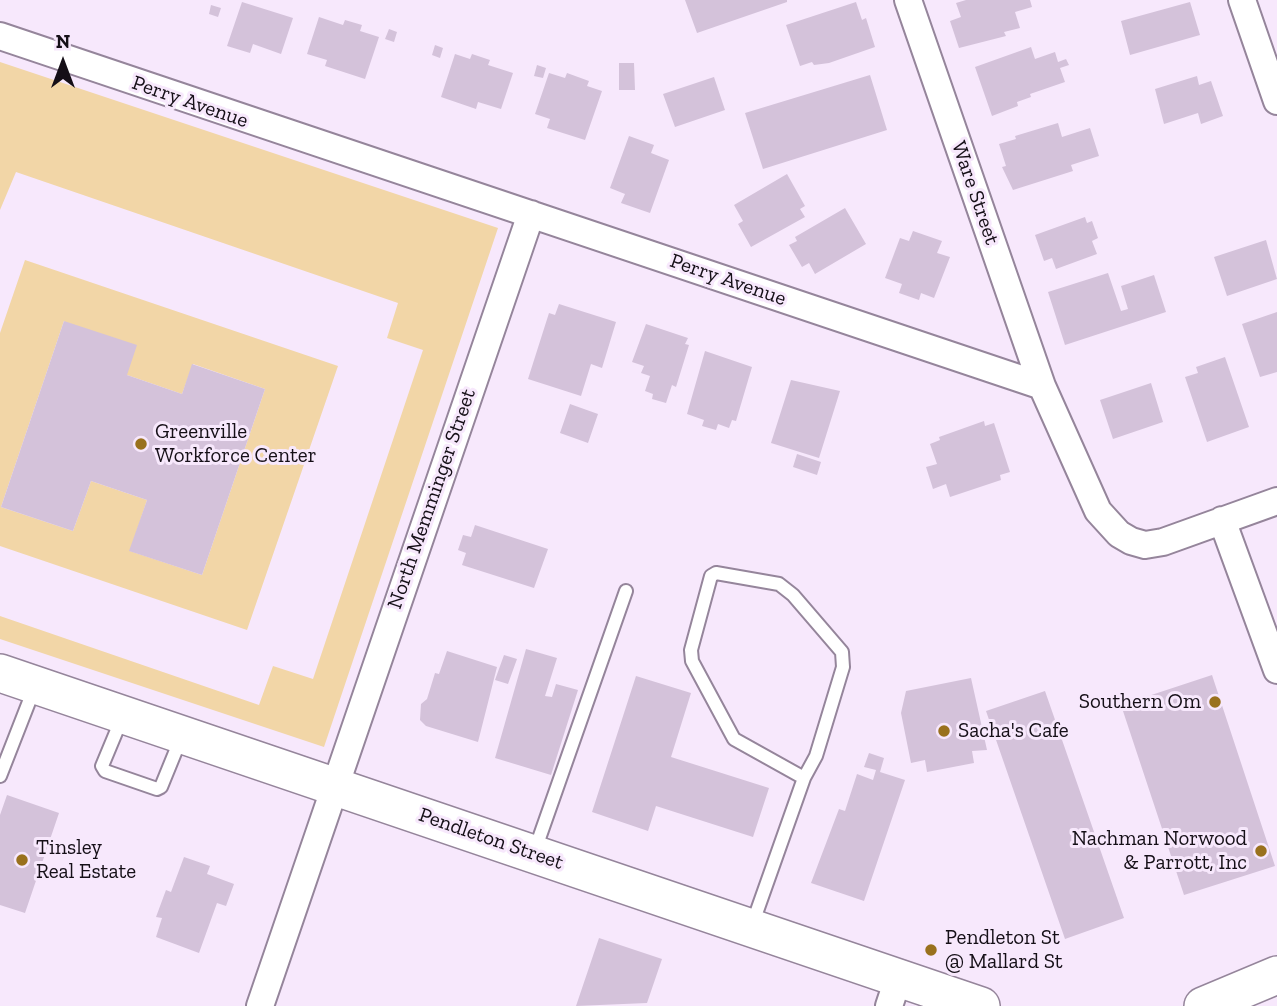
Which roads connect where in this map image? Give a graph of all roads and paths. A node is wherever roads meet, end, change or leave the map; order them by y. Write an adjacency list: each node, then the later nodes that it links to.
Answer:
1 (908, 0): 6 (street, Ware Street)
2 (1242, 0): 4 (street)
3 (0, 36): 5 (street, Perry Avenue)
4 (1277, 101)
5 (531, 214): 6 (street, Perry Avenue); 17 (street, North Memminger Street)
6 (1042, 386): 8 (street)
7 (1277, 501): 8 (street)
8 (1222, 520): 10 (street)
9 (626, 591): 18 (lane)
10 (1277, 670)
11 (0, 673): 12 (main road, Pendleton Street)
12 (36, 685): 13 (main road, Pendleton Street); 15 (lane)
13 (124, 714): 14 (main road, Pendleton Street); 14 (lane)
14 (182, 734): 17 (main road, Pendleton Street)
15 (0, 776)
16 (804, 778): 16 (lane); 19 (lane)
17 (334, 785): 18 (main road, Pendleton Street); 22 (street, North Memminger Street)
18 (533, 853): 19 (main road, Pendleton Street)
19 (751, 929): 21 (main road, Pendleton Street)
20 (1277, 975): 24 (main road)
21 (894, 992): 23 (main road, Pendleton Street)
22 (260, 1006)
23 (981, 1006)
24 (1203, 1006)

